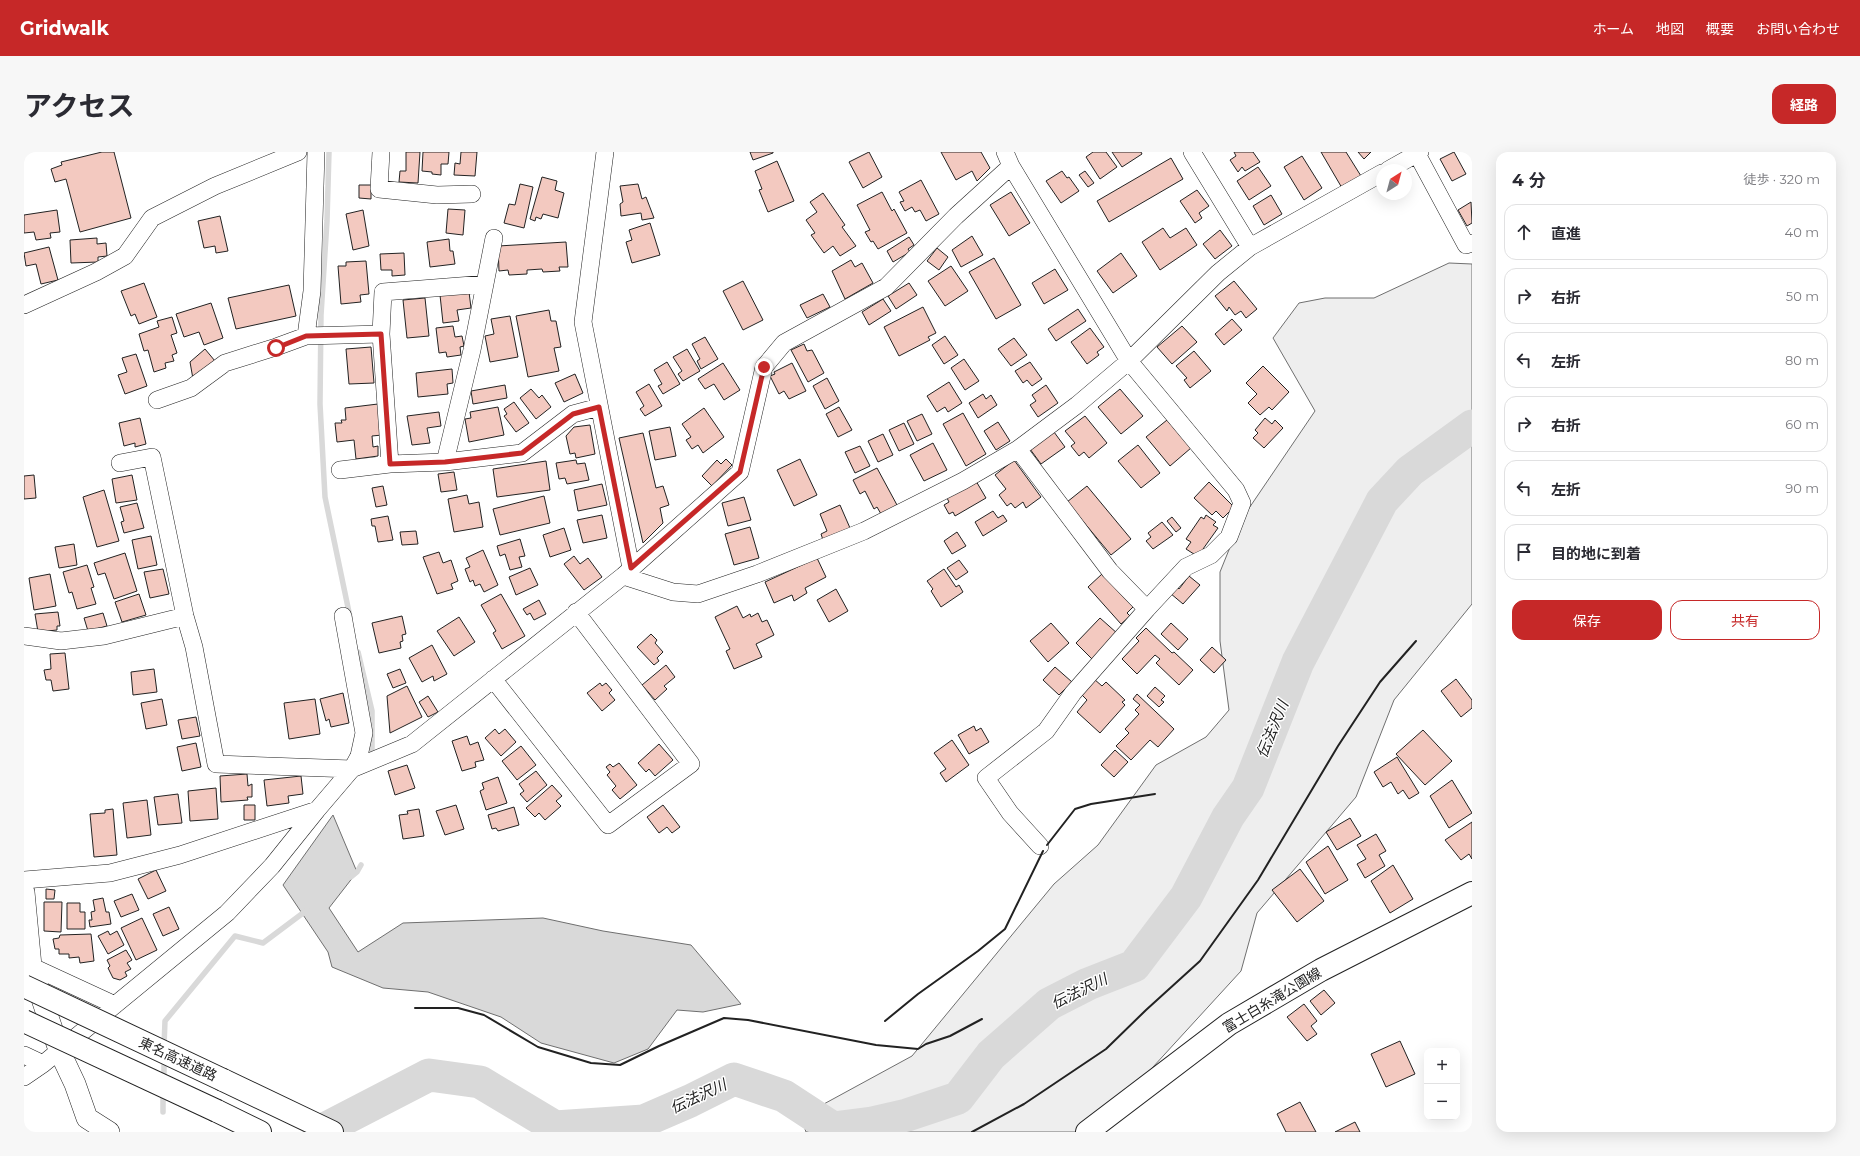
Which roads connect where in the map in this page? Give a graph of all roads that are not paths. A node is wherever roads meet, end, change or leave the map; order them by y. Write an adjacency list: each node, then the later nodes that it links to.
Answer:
1 (298, 152): 15 (street)
2 (316, 152): 17 (street)
3 (381, 152): 10 (street)
4 (605, 152): 20 (street)
5 (1192, 152): 13 (street)
6 (1418, 153): 8 (street); 12 (street)
7 (1008, 159): 18 (street); 26 (street)
8 (1399, 164)
9 (1376, 176): 13 (street)
10 (472, 194)
11 (494, 238): 14 (street)
12 (1472, 243)
13 (1250, 247): 18 (street)
14 (485, 284): 16 (street); 22 (street)
15 (24, 305)
16 (381, 334): 17 (street); 24 (street)
17 (306, 336): 19 (street)
18 (1129, 361): 21 (street); 27 (street)
19 (157, 400)
20 (599, 407): 22 (street); 26 (street)
21 (1018, 448): 26 (street); 27 (street)
22 (445, 462): 24 (street)
23 (120, 463): 29 (street)
24 (390, 464): 25 (street)
25 (340, 470)
26 (627, 572): 28 (street)
27 (1147, 610): 35 (street)
28 (576, 612): 32 (street); 32 (street)
29 (185, 616): 31 (street); 33 (street)
30 (343, 616): 33 (street)
31 (24, 636)
32 (493, 679): 33 (street)
33 (352, 769): 34 (street)
34 (317, 810): 36 (street); 41 (street)
35 (1040, 846)
36 (24, 880)
37 (24, 892): 39 (street)
38 (1472, 893): 50 (main road, 富士白糸滝公園線)
39 (28, 964): 41 (street); 43 (street)
40 (24, 986): 49 (main road, 東名高速道路, bridge)
41 (115, 1005): 43 (street)
42 (24, 1021): 48 (main road, bridge)
43 (59, 1050): 45 (street); 47 (street)
44 (24, 1055): 45 (street)
45 (43, 1064): 46 (street)
46 (24, 1077)
47 (109, 1132)
48 (260, 1132)
49 (332, 1132)
50 (1087, 1132)

